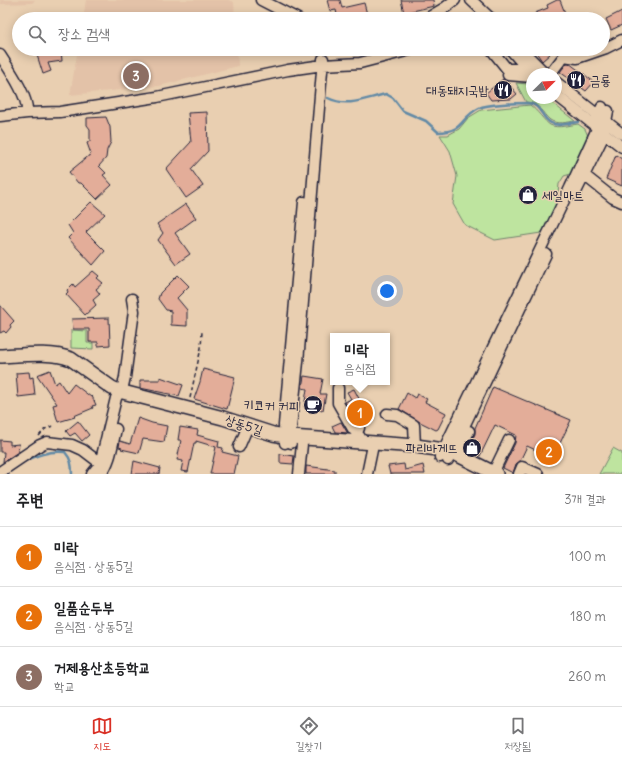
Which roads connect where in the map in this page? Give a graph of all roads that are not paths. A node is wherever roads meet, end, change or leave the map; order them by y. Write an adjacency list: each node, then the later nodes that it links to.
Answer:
1 (261, 0): 6 (street)
2 (455, 0): 7 (street)
3 (464, 0): 8 (street)
4 (471, 0): 9 (street)
5 (480, 0): 10 (street)
6 (284, 12)
7 (438, 12)
8 (475, 12)
9 (483, 12)
10 (492, 12)
11 (622, 40): 12 (street)
12 (610, 46)
13 (0, 55): 33 (street)
14 (359, 56): 24 (street)
15 (387, 56): 24 (street)
16 (490, 56): 28 (street)
17 (496, 56): 28 (street)
18 (515, 56): 28 (street)
19 (518, 56): 25 (street)
20 (522, 56): 26 (street)
21 (564, 56): 23 (street)
22 (564, 56): 27 (street)
23 (583, 56)
24 (319, 62): 33 (street); 51 (street)
25 (527, 68)
26 (540, 68)
27 (550, 68)
28 (504, 69): 29 (street)
29 (526, 72)
30 (562, 86): 34 (street)
31 (562, 100): 36 (street)
32 (0, 109): 33 (street)
33 (27, 110): 35 (street)
34 (603, 114): 36 (street); 37 (street)
35 (0, 116)
36 (600, 130): 38 (street); 39 (street); 55 (street)
37 (622, 134)
38 (622, 147)
39 (584, 175): 40 (street); 55 (street)
40 (622, 202)
41 (135, 299): 46 (street)
42 (0, 356): 46 (main road, 상동5길)
43 (0, 364): 46 (main road, 상동5길)
44 (491, 384): 55 (street)
45 (338, 388): 52 (street)
46 (121, 396): 49 (main road, 상동5길); 51 (main road, 상동5길); 56 (street)
47 (387, 414): 54 (street)
48 (357, 418): 52 (street)
49 (244, 433): 51 (main road, 상동5길); 53 (street)
50 (509, 440): 61 (street)
51 (291, 441): 52 (main road, 상동5길); 59 (street)
52 (365, 442): 54 (main road, 상동5길); 55 (main road, 상동5길); 60 (street)
53 (239, 446)
54 (415, 446): 55 (main road, 상동5길)
55 (449, 455): 61 (main road, 상동5길)
56 (102, 468): 57 (street); 58 (street)
57 (0, 472)
58 (92, 474)
59 (300, 474)
60 (367, 474)
61 (489, 474)
62 (519, 474): 63 (street)
63 (538, 474)

